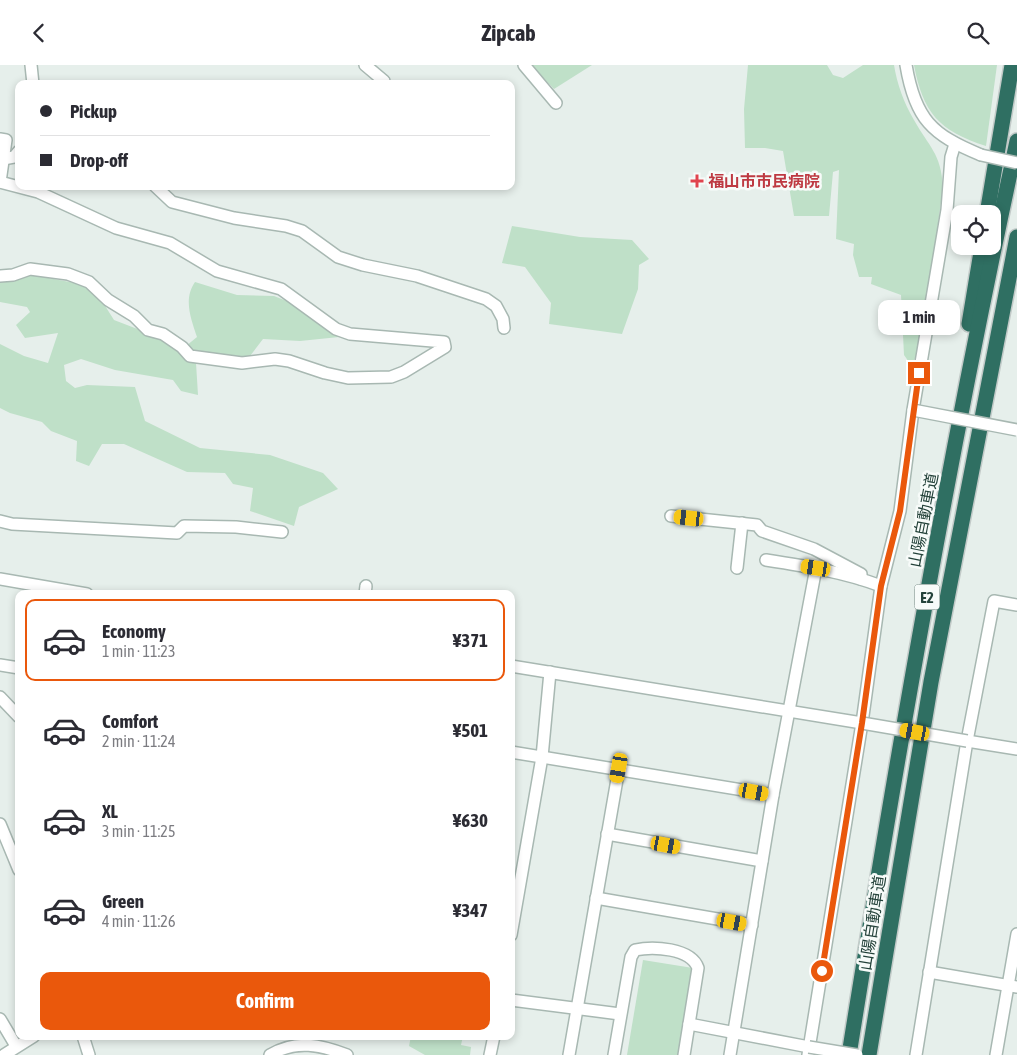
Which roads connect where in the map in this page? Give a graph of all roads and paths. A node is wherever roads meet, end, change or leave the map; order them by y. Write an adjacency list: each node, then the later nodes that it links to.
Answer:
1 (31, 65): 6 (street)
2 (365, 65): 7 (street)
3 (524, 65): 8 (street)
4 (906, 65): 11 (street)
5 (1012, 65): 19 (highway)
6 (33, 80)
7 (383, 80)
8 (556, 103)
9 (0, 139): 13 (street)
10 (1017, 141): 26 (highway, 山陽自動車道 / E2)
11 (955, 144): 14 (street, bridge); 24 (street)
12 (15, 156): 13 (street)
13 (3, 159): 15 (street)
14 (1017, 163)
15 (0, 182): 16 (street)
16 (15, 186)
17 (30, 190): 22 (street)
18 (159, 190): 23 (street)
19 (989, 205)
20 (1017, 237): 85 (highway, 山陽自動車道 / E2)
21 (980, 255): 26 (highway)
22 (0, 276)
23 (504, 328)
24 (913, 410): 25 (street, bridge); 36 (street)
25 (1017, 430)
26 (950, 469): 83 (highway, 山陽自動車道 / E2)
27 (671, 516): 29 (street)
28 (0, 521): 30 (street)
29 (742, 523): 32 (street); 35 (street)
30 (282, 532)
31 (766, 560): 33 (street)
32 (737, 567)
33 (816, 568): 35 (street); 45 (street)
34 (0, 579): 37 (street)
35 (861, 579): 36 (street)
36 (881, 586): 46 (street)
37 (64, 590)
38 (1017, 605): 47 (street)
39 (0, 665): 40 (street)
40 (15, 667)
41 (515, 667): 42 (street)
42 (550, 672): 45 (street); 50 (street)
43 (0, 697): 44 (street)
44 (15, 713)
45 (790, 713): 46 (street); 52 (street)
46 (862, 723): 47 (street, bridge); 73 (street)
47 (967, 741): 48 (street); 61 (street)
48 (1017, 749)
49 (515, 753): 50 (street)
50 (542, 757): 51 (street); 58 (street)
51 (619, 768): 52 (street); 54 (street)
52 (773, 795): 56 (street)
53 (0, 824): 55 (street)
54 (607, 835): 56 (street); 57 (street)
55 (15, 860)
56 (762, 861): 59 (street)
57 (596, 898): 59 (street); 64 (street)
58 (515, 912)
59 (752, 925): 68 (street)
60 (1017, 933): 62 (street)
61 (929, 972): 62 (street); 86 (street)
62 (1012, 986): 87 (street)
63 (515, 1000): 64 (street)
64 (577, 1007): 65 (street); 79 (street)
65 (620, 1014): 67 (street); 80 (street)
66 (0, 1019): 72 (street)
67 (689, 1024): 68 (street); 81 (street)
68 (733, 1032): 73 (street); 82 (street)
69 (27, 1040): 72 (street)
70 (84, 1040): 75 (street)
71 (493, 1040): 78 (street)
72 (16, 1046): 74 (street)
73 (809, 1051): 84 (street, bridge)
74 (4, 1055)
75 (89, 1055)
76 (270, 1055): 77 (street)
77 (347, 1055)
78 (490, 1055)
79 (569, 1055)
80 (614, 1055)
81 (684, 1055)
82 (730, 1055)
83 (849, 1055)
84 (857, 1055)
85 (869, 1055)
86 (916, 1055)
87 (996, 1055)

